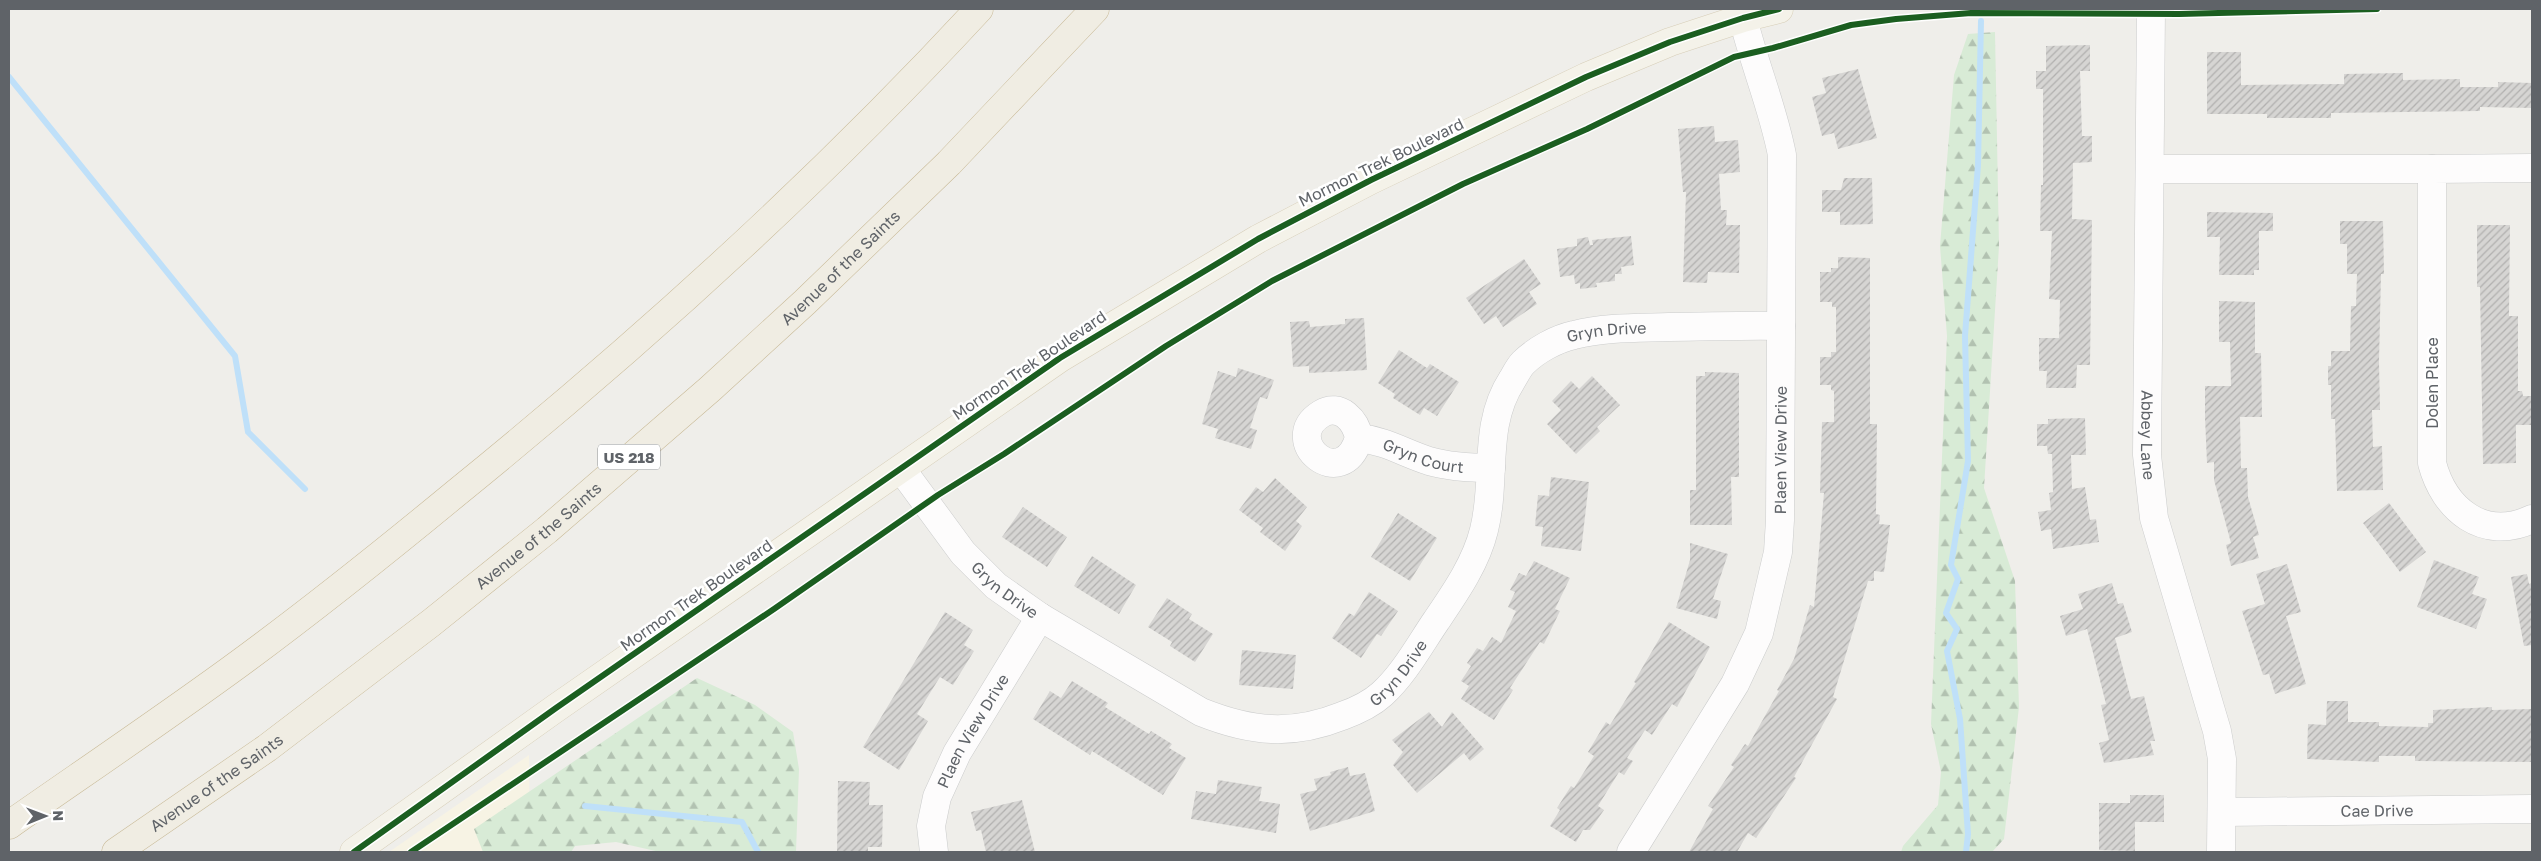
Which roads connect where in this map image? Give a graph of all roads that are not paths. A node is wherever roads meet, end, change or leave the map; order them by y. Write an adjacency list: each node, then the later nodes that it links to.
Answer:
1 (979, 9): 15 (highway)
2 (1095, 9): 19 (highway, Avenue of the Saints / US 218)
3 (1779, 9): 5 (main road, Mormon Trek Boulevard)
4 (2151, 9): 7 (street, Abbey Lane)
5 (1743, 18): 9 (street, Plaen View Drive); 12 (main road, Mormon Trek Boulevard)
6 (2532, 168): 8 (street)
7 (2150, 169): 8 (street); 18 (street, Abbey Lane)
8 (2432, 169): 13 (street, Dolen Place)
9 (1781, 326): 11 (street, Gryn Drive); 25 (street, Plaen View Drive)
10 (1359, 438): 11 (street, Gryn Court)
11 (1490, 468): 14 (street, Gryn Drive)
12 (902, 470): 14 (street, Gryn Drive); 21 (main road, Mormon Trek Boulevard)
13 (2532, 519)
14 (1040, 616): 24 (street, Plaen View Drive)
15 (230, 670): 16 (highway); 20 (highway)
16 (9, 802)
17 (2532, 809): 18 (street, Cae Drive)
18 (2222, 812): 26 (street, Abbey Lane)
19 (157, 824): 22 (highway, Avenue of the Saints / US 218); 23 (highway)
20 (9, 825)
21 (361, 850)
22 (116, 852)
23 (124, 852)
24 (934, 852)
25 (1631, 852)
26 (2221, 852)

